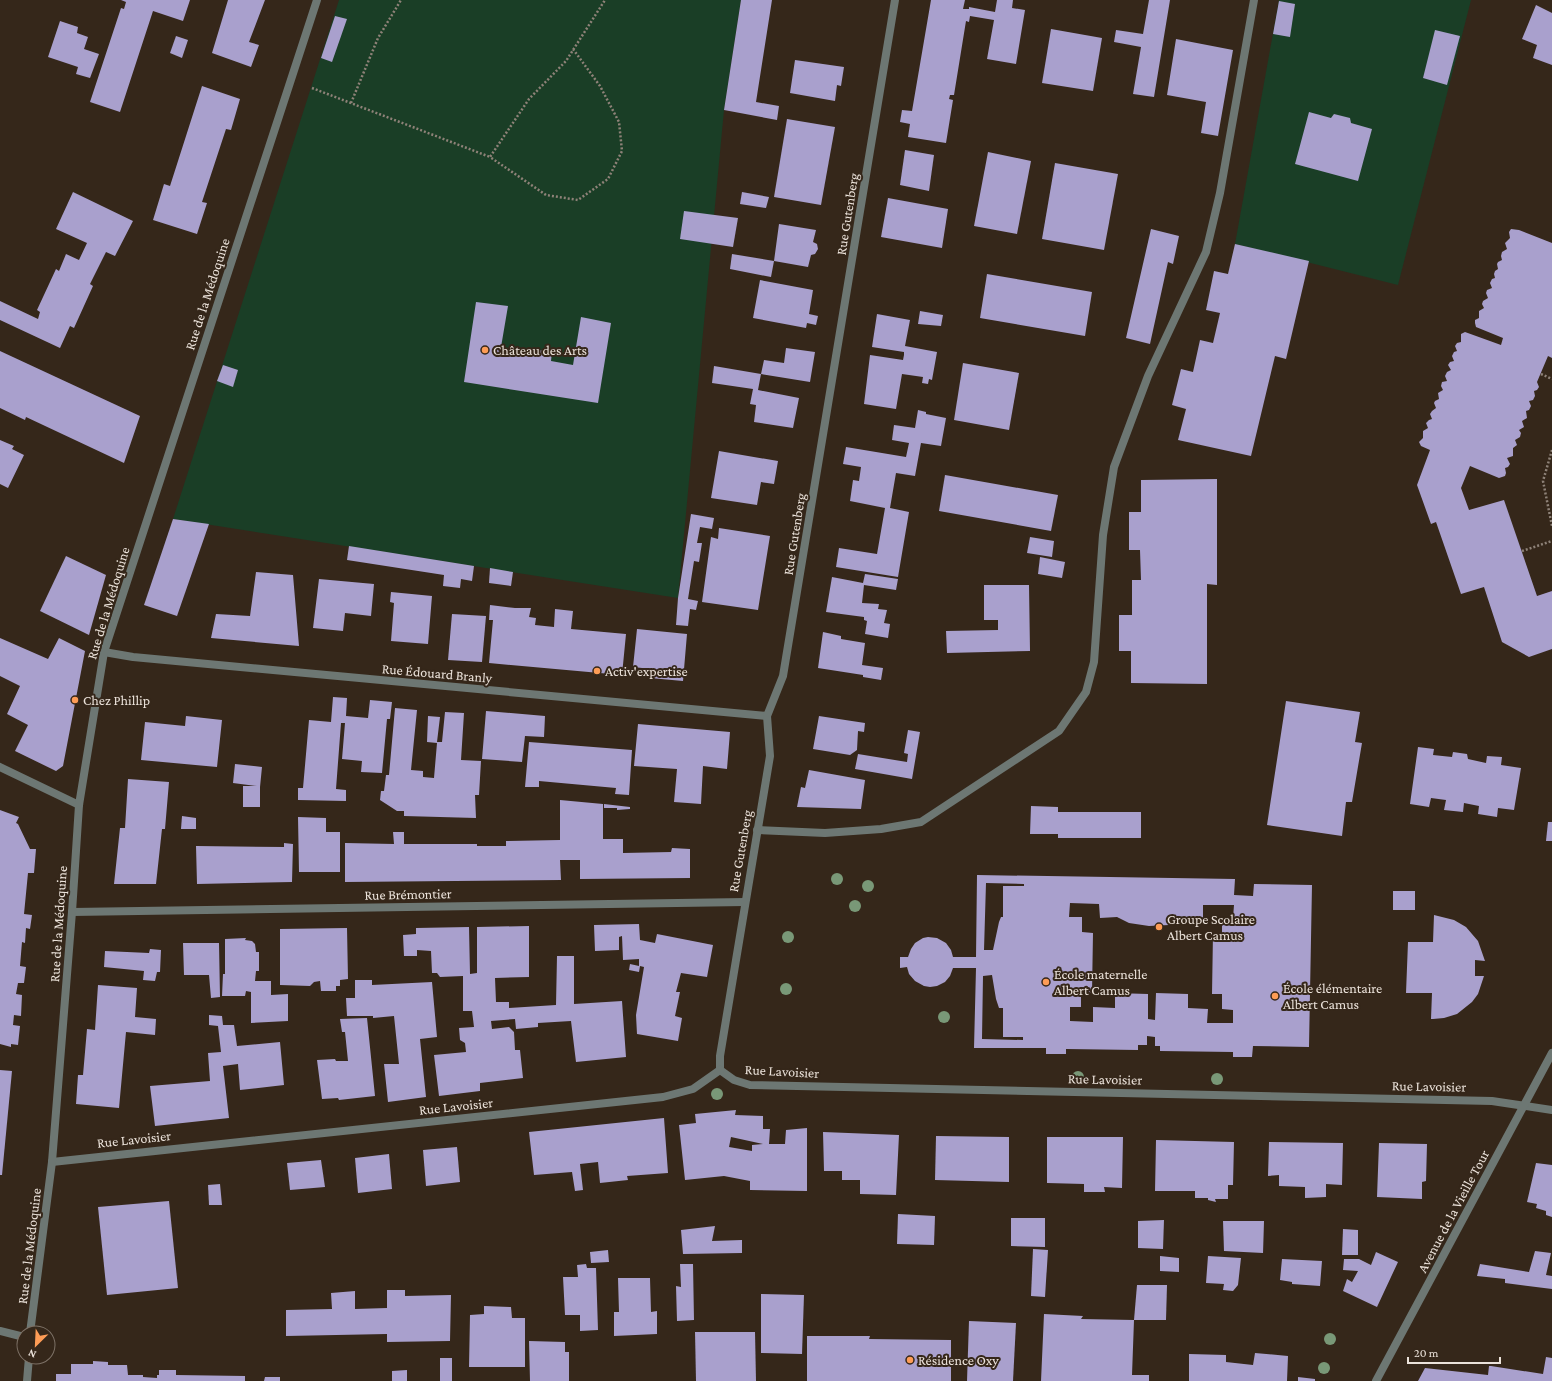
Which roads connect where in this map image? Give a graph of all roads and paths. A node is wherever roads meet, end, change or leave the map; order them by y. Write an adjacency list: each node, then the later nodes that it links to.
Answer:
1 (317, 0): 16 (street, Rue de la Médoquine)
2 (401, 0): 8 (path)
3 (605, 0): 6 (path)
4 (896, 0): 17 (street, Rue Gutenberg)
5 (1254, 0): 20 (street)
6 (574, 49): 9 (path); 9 (path)
7 (312, 88): 8 (path)
8 (351, 103): 9 (path)
9 (490, 157)
10 (1541, 374): 11 (path)
11 (1552, 379)
12 (1552, 450): 13 (path)
13 (1552, 526)
14 (1552, 541): 15 (path)
15 (1522, 551)
16 (104, 652): 17 (street, Rue Édouard Branly); 19 (street, Rue de la Médoquine)
17 (767, 716): 20 (street, Rue Gutenberg)
18 (0, 767): 19 (street)
19 (79, 805): 22 (street, Rue de la Médoquine)
20 (757, 830): 21 (street, Rue Gutenberg)
21 (745, 902): 22 (street, Rue Brémontier); 24 (street, Rue Gutenberg)
22 (72, 912): 27 (street, Rue de la Médoquine)
23 (1552, 1053): 25 (street, Avenue de la Vieille Tour)
24 (720, 1070): 25 (street, Rue Lavoisier); 27 (street, Rue Lavoisier)
25 (1524, 1105): 26 (street, Rue Lavoisier); 33 (street, Avenue de la Vieille Tour)
26 (1552, 1110)
27 (52, 1162): 28 (street, Rue de la Médoquine)
28 (31, 1325)
29 (0, 1331): 30 (street)
30 (16, 1335)
31 (28, 1365): 32 (street)
32 (27, 1381)
33 (1376, 1381)

